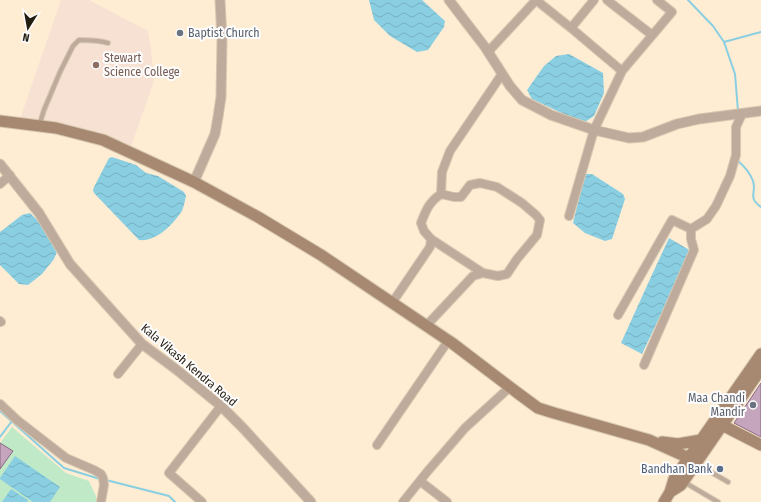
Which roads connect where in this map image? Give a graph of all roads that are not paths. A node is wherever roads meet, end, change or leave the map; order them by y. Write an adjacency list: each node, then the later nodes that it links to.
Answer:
1 (220, 0): 20 (street)
2 (450, 0): 10 (street)
3 (536, 0): 7 (street); 10 (street)
4 (594, 0): 7 (street)
5 (607, 0): 8 (street)
6 (657, 0): 8 (street)
7 (571, 28): 11 (street)
8 (652, 36): 11 (street)
9 (108, 43): 16 (lane)
10 (488, 52): 12 (street)
11 (622, 71): 17 (street)
12 (502, 74): 17 (street); 22 (street)
13 (761, 111): 14 (street)
14 (742, 114): 17 (street); 24 (street)
15 (0, 121): 16 (main road)
16 (39, 126): 20 (main road)
17 (594, 130): 23 (street)
18 (0, 164): 19 (street, Kala Vikash Kendra Road)
19 (10, 175): 21 (street); 31 (street, Kala Vikash Kendra Road)
20 (194, 182): 27 (main road)
21 (0, 184)
22 (441, 194): 25 (street); 26 (street)
23 (569, 216)
24 (691, 229): 28 (street); 33 (street)
25 (431, 239): 26 (street); 27 (street)
26 (483, 273): 29 (street)
27 (392, 303): 29 (main road)
28 (618, 315)
29 (426, 326): 30 (main road)
30 (448, 341): 36 (main road); 42 (street)
31 (142, 344): 35 (street); 38 (street, Kala Vikash Kendra Road)
32 (761, 354): 39 (main road)
33 (644, 365)
34 (761, 370): 39 (main road)
35 (118, 374)
36 (510, 387): 40 (main road); 45 (street)
37 (0, 404): 49 (street)
38 (221, 406): 50 (street); 51 (street, Kala Vikash Kendra Road)
39 (718, 423): 41 (main road); 43 (main road); 44 (main road)
40 (649, 440): 41 (main road); 44 (main road)
41 (701, 440): 44 (main road)
42 (377, 445)
43 (761, 445)
44 (693, 461): 46 (main road); 47 (lane); 48 (main road)
45 (420, 481): 52 (street); 53 (street)
46 (683, 482): 48 (main road); 55 (lane)
47 (728, 482)
48 (670, 492): 54 (main road)
49 (101, 502)
50 (202, 502)
51 (311, 502)
52 (403, 502)
53 (447, 502)
54 (664, 502)
55 (718, 502)

